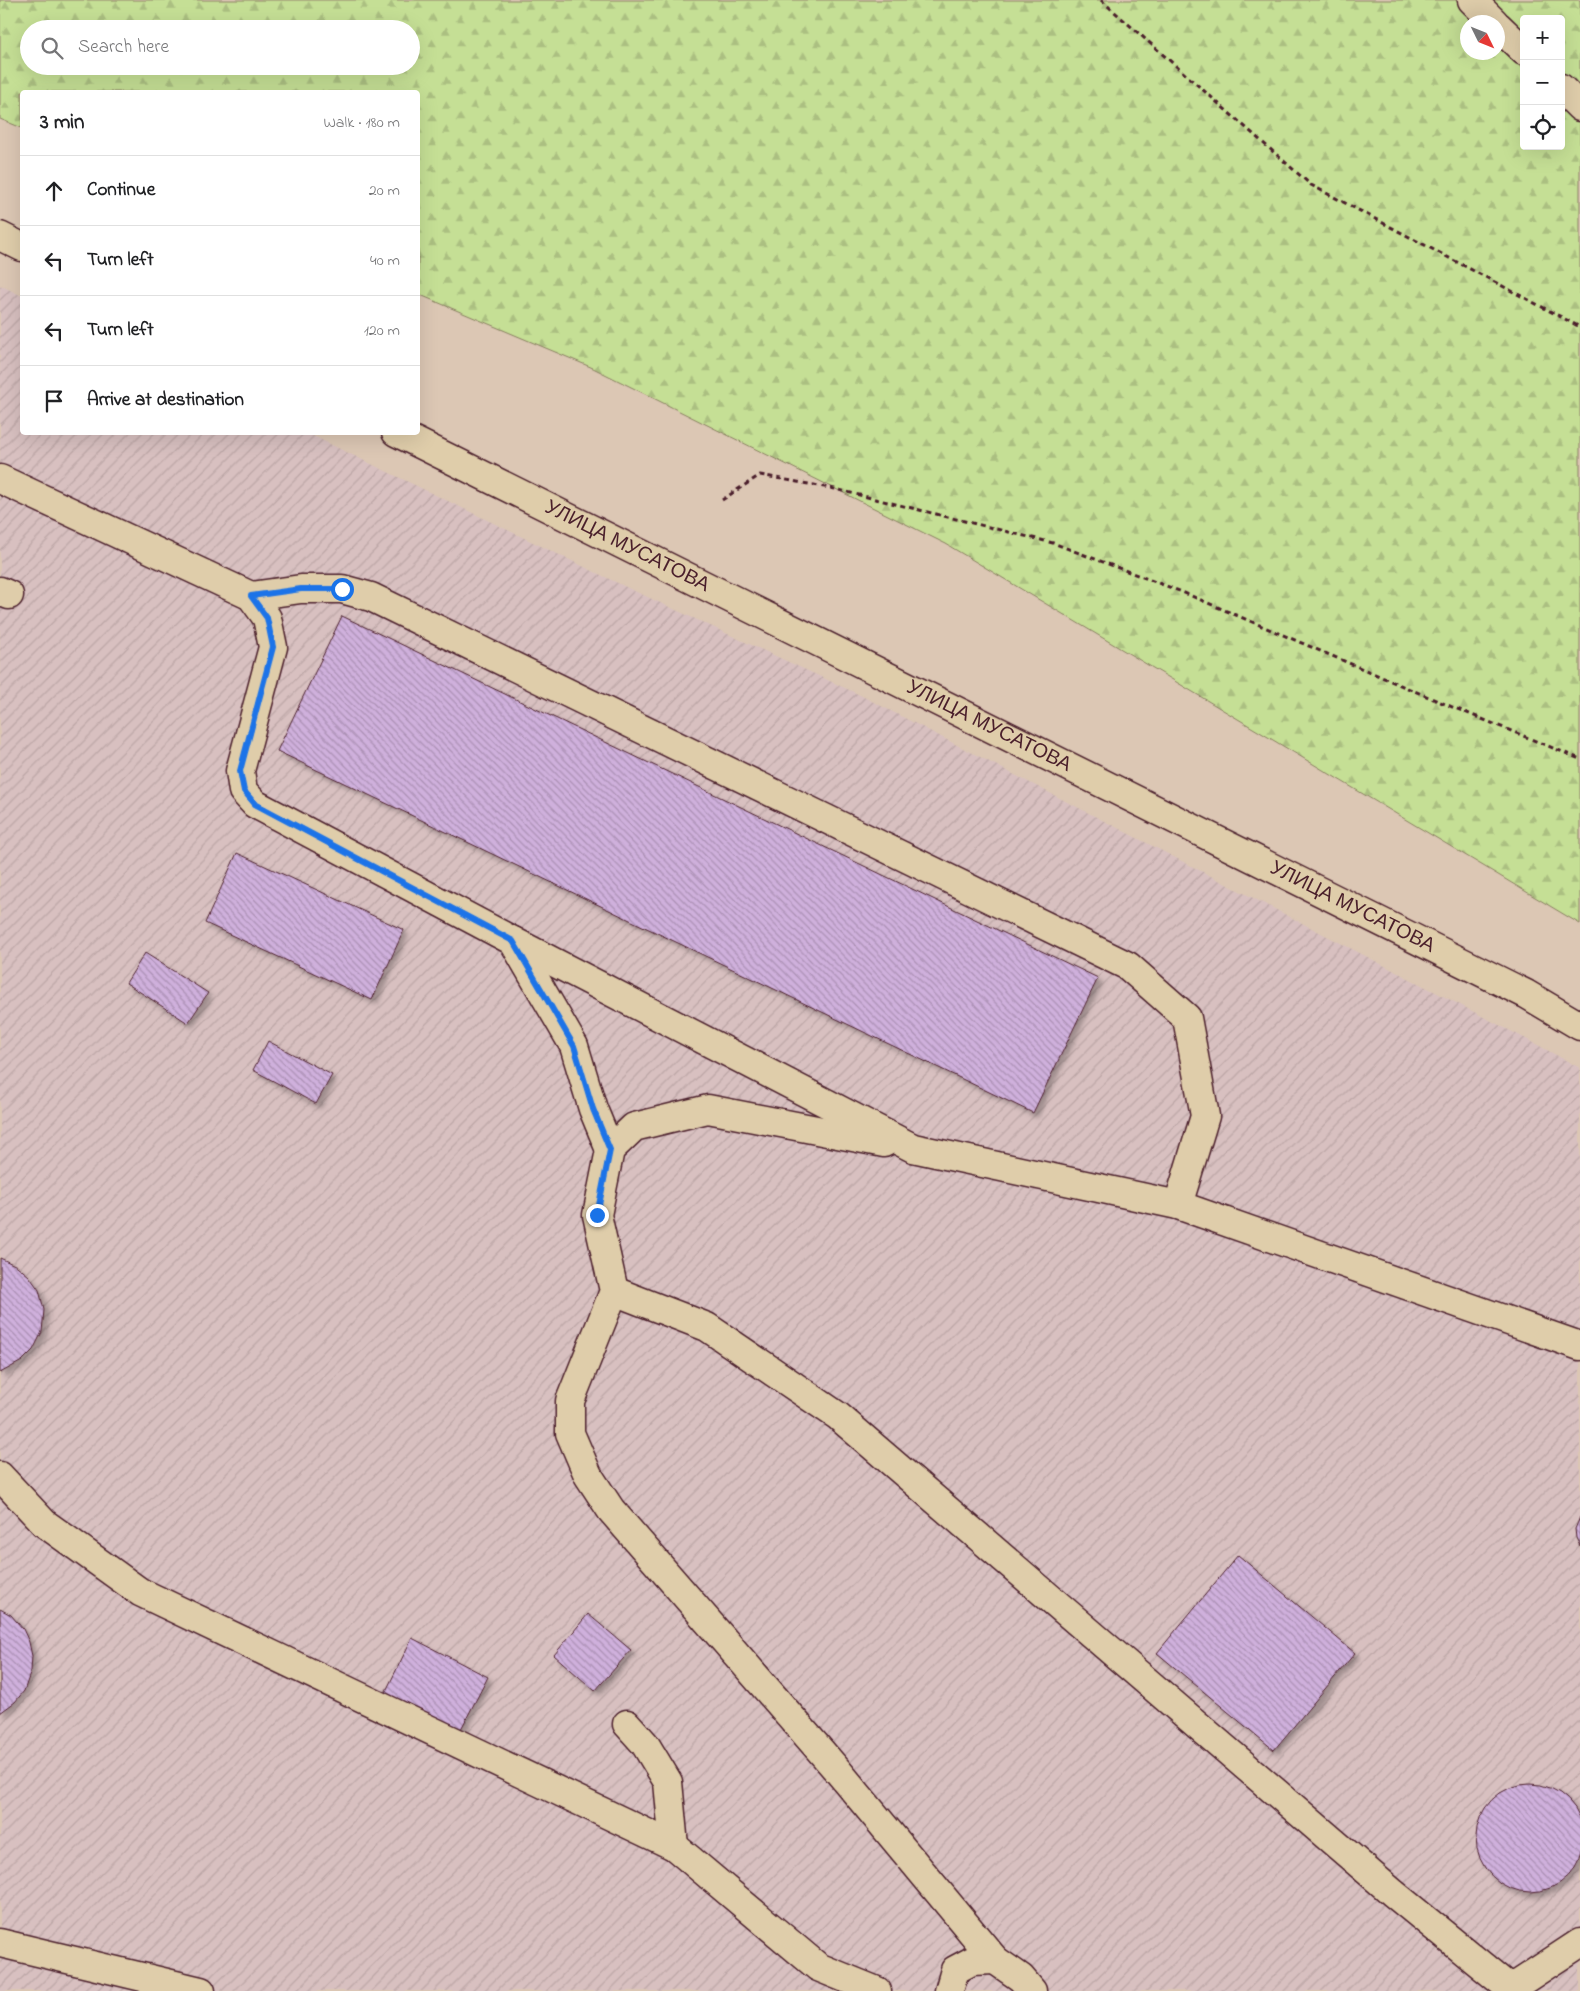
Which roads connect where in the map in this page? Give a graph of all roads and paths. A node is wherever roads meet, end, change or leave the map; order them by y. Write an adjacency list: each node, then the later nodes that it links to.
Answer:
1 (1101, 0): 10 (path)
2 (1472, 0): 3 (street)
3 (1487, 15)
4 (1505, 33): 5 (street)
5 (1520, 47)
6 (1565, 92): 7 (street)
7 (1580, 107)
8 (0, 236): 9 (street)
9 (20, 246)
10 (1580, 327)
11 (402, 435): 17 (street, УЛИЦА МУСАТОВА)
12 (0, 479): 14 (street)
13 (722, 500): 15 (path)
14 (251, 596): 16 (street); 20 (street)
15 (1580, 759)
16 (513, 941): 18 (street); 19 (street)
17 (1580, 1026)
18 (913, 1148): 19 (street); 20 (street)
19 (610, 1150): 21 (street)
20 (1178, 1205): 22 (street)
21 (614, 1291): 28 (street); 29 (street)
22 (1580, 1346)
23 (0, 1476): 25 (street)
24 (627, 1724): 25 (street)
25 (674, 1846): 31 (street)
26 (0, 1943): 30 (street)
27 (1580, 1943): 29 (street)
28 (995, 1960): 32 (street); 33 (street)
29 (1511, 1990)
30 (201, 1991)
31 (877, 1991)
32 (949, 1991)
33 (1032, 1991)

